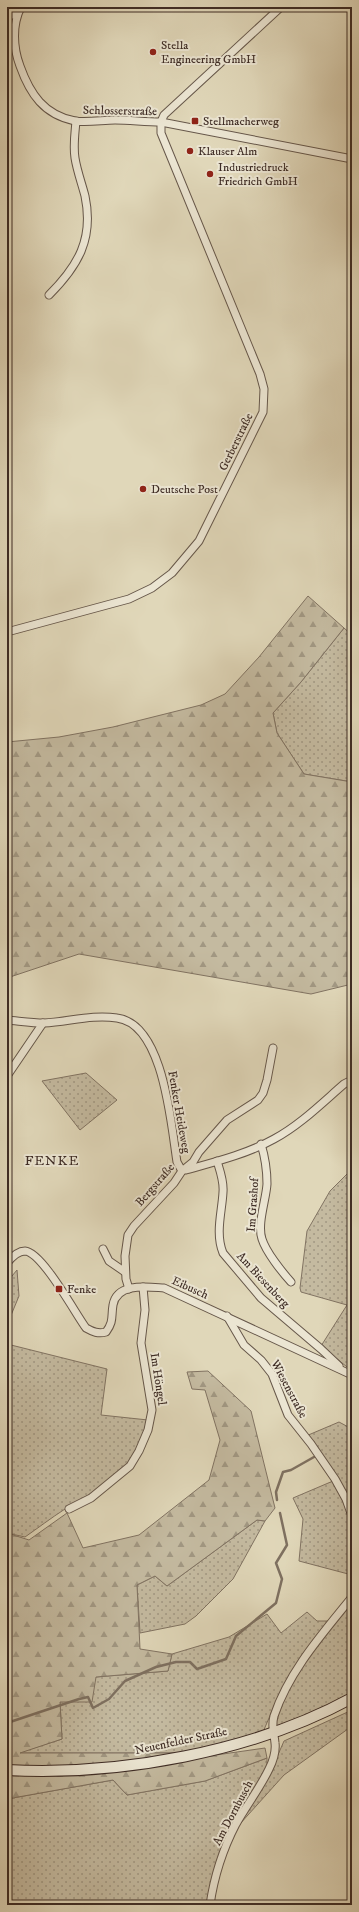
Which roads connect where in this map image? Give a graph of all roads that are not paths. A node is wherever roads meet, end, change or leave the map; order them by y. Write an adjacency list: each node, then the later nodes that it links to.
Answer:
1 (21, 7): 4 (street, Schlosserstraße)
2 (281, 7): 6 (street)
3 (7, 15): 4 (street)
4 (18, 15): 5 (street, Schlosserstraße)
5 (76, 121): 6 (street, Schlosserstraße); 8 (street)
6 (161, 122): 7 (street, Schlosserstraße); 9 (street, Gerberstraße)
7 (352, 159)
8 (49, 295)
9 (7, 632)
10 (7, 1020): 11 (street, Fenker Heideweg)
11 (43, 1023): 13 (street); 17 (street, Fenker Heideweg)
12 (273, 1048): 17 (street, Bergstraße)
13 (7, 1076)
14 (352, 1080): 15 (street)
15 (261, 1144): 16 (street); 21 (street, Im Grashof)
16 (217, 1161): 17 (street); 25 (street, Am Biesenberg)
17 (182, 1171): 20 (street, Bergstraße)
18 (103, 1249): 20 (street)
19 (7, 1263): 23 (street)
20 (125, 1272): 23 (street, Bergstraße)
21 (291, 1282)
22 (143, 1287): 23 (street, Eibusch); 24 (street, Eibusch); 27 (street, Im Höngel)
23 (128, 1289)
24 (227, 1316): 25 (street, Eibusch); 28 (street, Wiesenstraße)
25 (340, 1368): 26 (street, Eibusch)
26 (352, 1375)
27 (69, 1509)
28 (352, 1516)
29 (352, 1597): 31 (street)
30 (352, 1698): 31 (main road, Neuenfelder Straße)
31 (272, 1732): 32 (main road, Neuenfelder Straße); 33 (street, Am Dornbusch)
32 (7, 1770)
33 (210, 1905)

